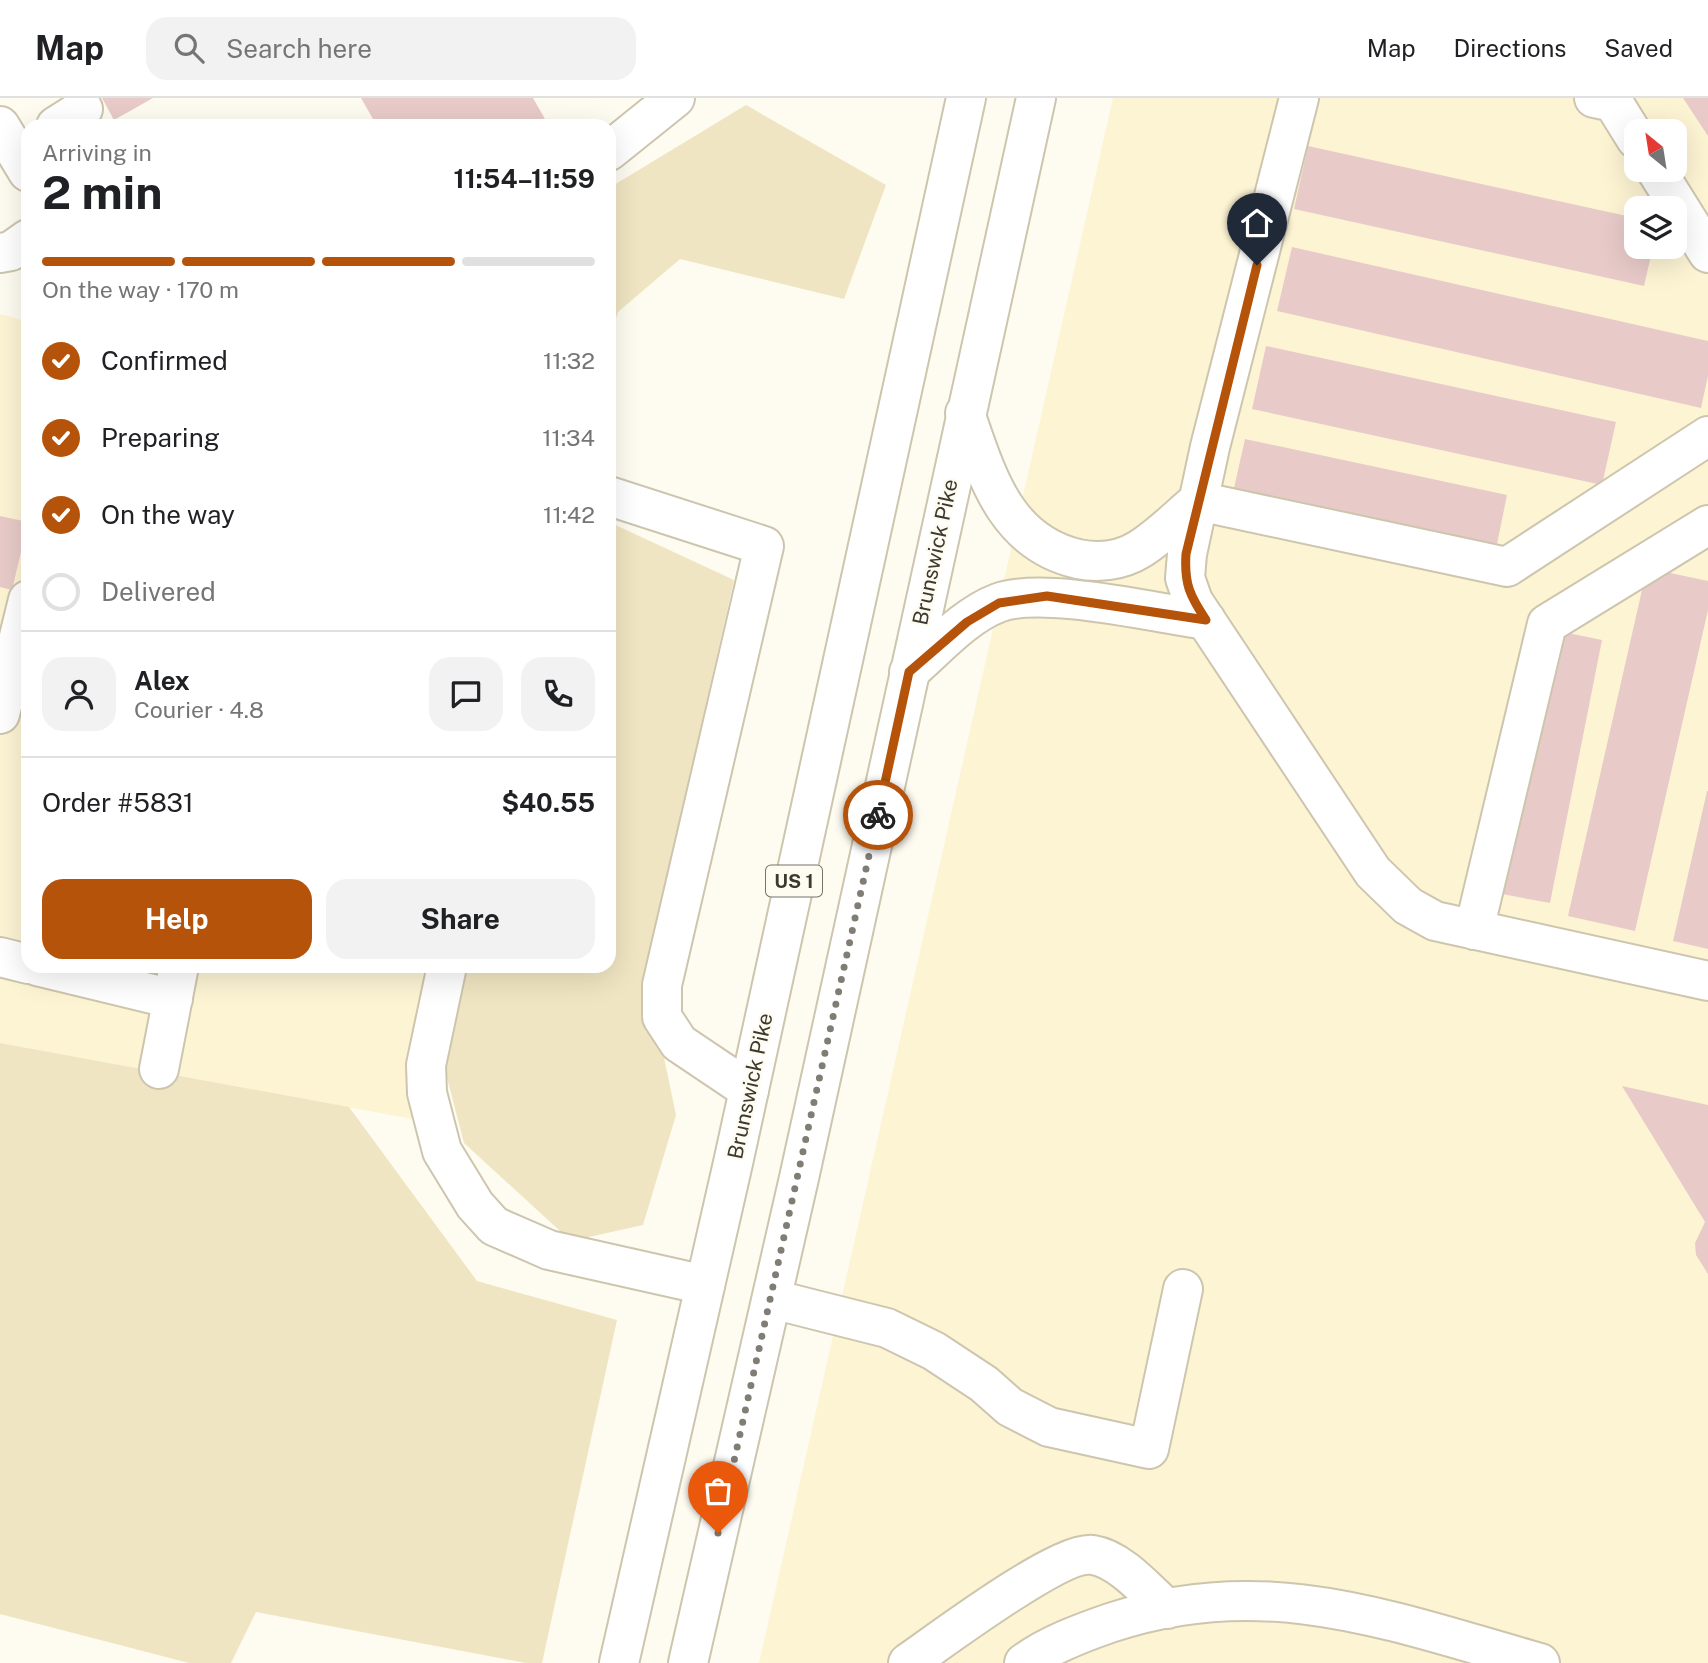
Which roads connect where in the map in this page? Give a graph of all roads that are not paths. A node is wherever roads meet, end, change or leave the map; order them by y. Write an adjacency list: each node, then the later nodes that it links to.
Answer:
1 (675, 98): 7 (main road)
2 (966, 98): 29 (main road, Brunswick Pike / US 1)
3 (1036, 98): 12 (main road, Brunswick Pike)
4 (1299, 98): 15 (main road)
5 (1594, 98): 6 (main road)
6 (1624, 120)
7 (616, 145)
8 (1664, 182): 11 (main road)
9 (21, 244): 10 (main road)
10 (0, 253)
11 (1708, 253)
12 (965, 413): 15 (main road); 19 (main road, Brunswick Pike)
13 (1708, 436): 15 (main road)
14 (616, 498): 29 (main road)
15 (1198, 501): 17 (main road)
16 (1708, 525): 21 (main road)
17 (1206, 620): 19 (main road); 21 (main road)
18 (21, 628): 20 (main road)
19 (909, 672): 32 (main road, Brunswick Pike)
20 (0, 714)
21 (1474, 930): 26 (main road)
22 (0, 957): 23 (main road)
23 (21, 962)
24 (96, 973): 27 (main road)
25 (446, 973): 30 (main road)
26 (1708, 981)
27 (176, 983): 28 (main road)
28 (159, 1069)
29 (749, 1090): 30 (main road, Brunswick Pike / US 1)
30 (705, 1285): 34 (main road, Brunswick Pike / US 1)
31 (1183, 1289): 32 (main road)
32 (772, 1299): 35 (main road, Brunswick Pike)
33 (1167, 1609): 36 (main road); 37 (main road); 38 (main road)
34 (619, 1663)
35 (688, 1663)
36 (908, 1663)
37 (1024, 1663)
38 (1540, 1663)

